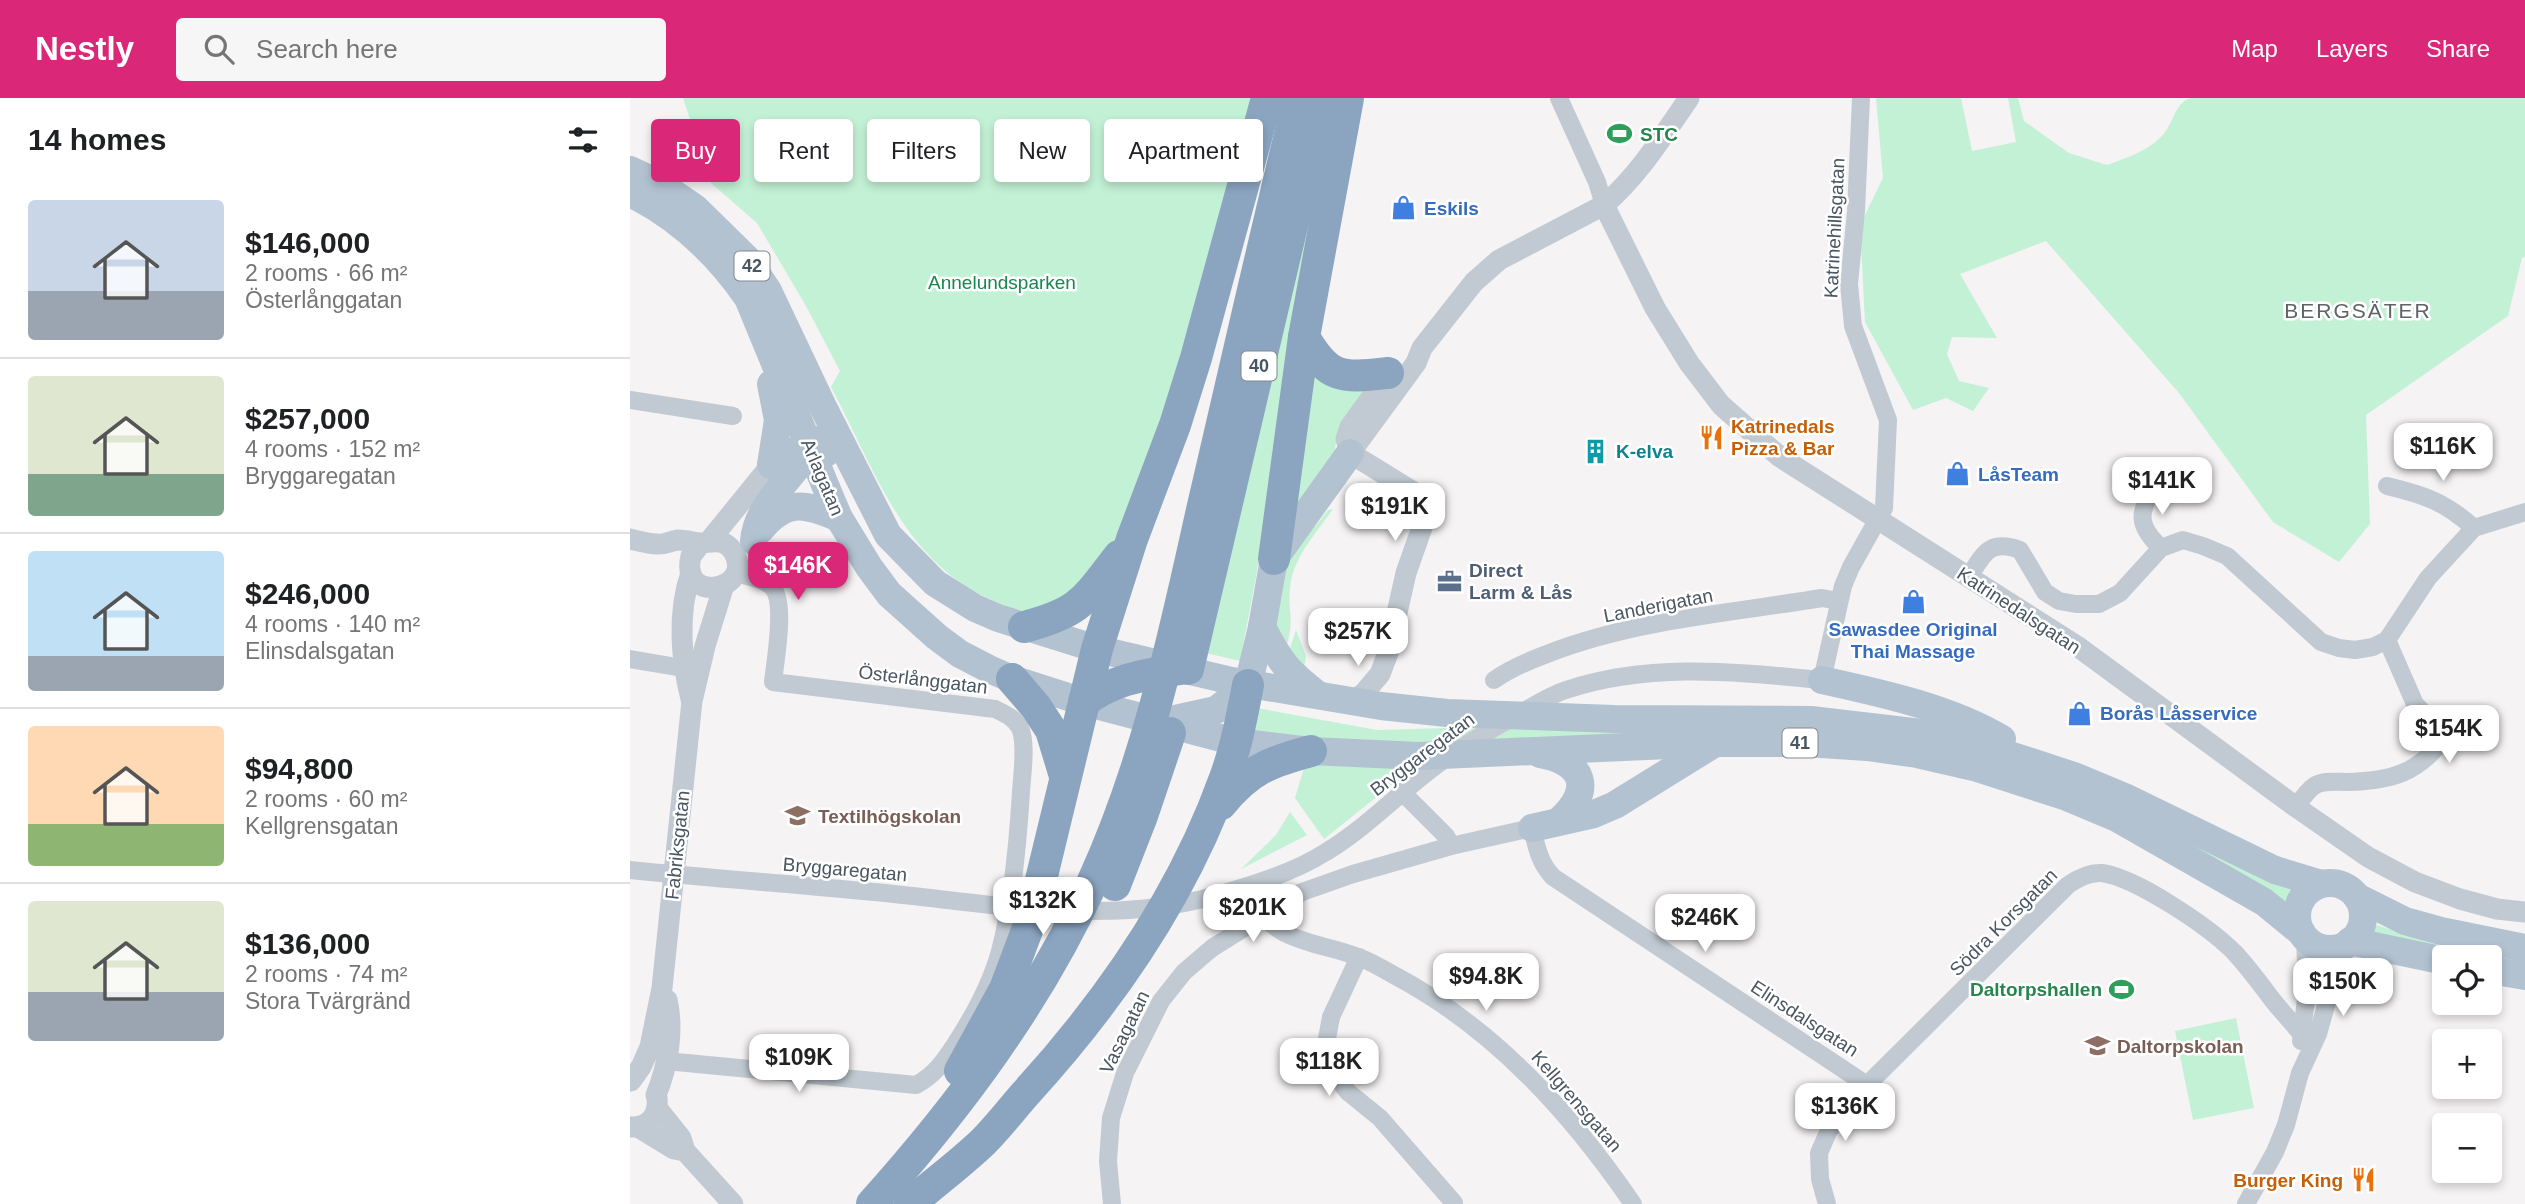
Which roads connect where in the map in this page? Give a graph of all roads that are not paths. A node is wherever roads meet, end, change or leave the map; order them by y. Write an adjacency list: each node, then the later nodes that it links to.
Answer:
1 (1267, 98): 29 (highway)
2 (1299, 98): 41 (highway, 40)
3 (1322, 98): 41 (highway, 40)
4 (1348, 98): 12 (highway)
5 (1559, 98): 10 (street)
6 (1689, 98): 10 (street)
7 (1861, 98): 25 (street, Katrinehillsgatan)
8 (630, 170): 16 (main road, Arlagatan / 42)
9 (630, 192): 11 (main road, Arlagatan / 42)
10 (1604, 205): 13 (street); 25 (street, Katrinedalsgatan)
11 (759, 324): 18 (main road, Arlagatan / 42); 20 (main road)
12 (1304, 337): 14 (highway); 34 (highway)
13 (1422, 348): 14 (street); 19 (street)
14 (1388, 373): 19 (street)
15 (630, 400): 17 (street)
16 (823, 407): 18 (main road); 27 (main road, Arlagatan / 42)
17 (733, 416)
18 (811, 449): 20 (main road); 24 (main road, Arlagatan / 42); 27 (main road); 30 (main road)
19 (1350, 453): 34 (main road); 54 (street)
20 (771, 465): 31 (street)
21 (2155, 486): 33 (street)
22 (2387, 486): 26 (street)
23 (2525, 512): 26 (street)
24 (839, 518): 30 (main road); 47 (main road, Arlagatan / 42)
25 (1877, 520): 37 (street, Katrinedalsgatan); 38 (street)
26 (2474, 528): 42 (street)
27 (888, 536): 39 (main road, Arlagatan / 42)
28 (630, 539): 32 (street)
29 (1132, 539): 39 (highway); 43 (highway)
30 (754, 541): 36 (street, Fabriksgatan)
31 (706, 542): 32 (street); 35 (street); 36 (street)
32 (659, 545): 35 (street)
33 (2161, 548): 37 (street); 42 (street)
34 (1274, 559): 40 (main road)
35 (690, 570): 36 (street); 45 (street, Fabriksgatan)
36 (732, 575): 52 (street, Fabriksgatan); 72 (street, Österlånggatan)
37 (1969, 577): 63 (street, Katrinedalsgatan)
38 (1838, 601): 48 (street, Landerigatan); 49 (street)
39 (1024, 627): 43 (main road, Arlagatan / 42)
40 (1262, 627): 50 (main road); 51 (main road)
41 (1186, 631): 98 (highway, 40); 99 (highway, 40)
42 (2387, 639): 63 (street)
43 (1097, 649): 46 (main road, Arlagatan / 41); 53 (highway)
44 (630, 659): 45 (street)
45 (683, 668): 52 (street, Fabriksgatan)
46 (1180, 669): 50 (main road, 41); 53 (highway)
47 (1012, 679): 53 (main road, Arlagatan / 42); 61 (highway)
48 (1494, 680)
49 (1822, 680): 60 (main road); 62 (street, Bryggaregatan)
50 (1248, 685): 51 (main road, 41); 55 (main road); 56 (highway)
51 (1320, 697): 54 (main road, 41)
52 (692, 701): 69 (street, Fabriksgatan)
53 (1084, 702): 55 (main road, Arlagatan / 41); 61 (highway)
54 (1352, 702): 60 (main road, 41)
55 (1158, 722): 56 (main road, 41)
56 (1236, 741): 58 (main road, 41); 65 (highway)
57 (1715, 743): 59 (main road, 41); 64 (main road); 76 (main road, 41)
58 (1311, 751): 59 (main road, 41); 65 (highway)
59 (1514, 752): 64 (main road)
60 (2050, 767): 70 (main road, 41)
61 (1065, 776): 97 (highway)
62 (1403, 793): 67 (street); 73 (street, Bryggaregatan)
63 (2296, 807): 74 (street, Katrinedalsgatan)
64 (1560, 820): 66 (main road)
65 (1205, 825): 100 (highway)
66 (1532, 828): 67 (street, Vasagatan); 91 (street, Elinsdalsgatan)
67 (1451, 846): 75 (street, Vasagatan)
68 (630, 870): 69 (street, Bryggaregatan)
69 (674, 875): 72 (street, Bryggaregatan); 84 (street, Fabriksgatan)
70 (2320, 884): 71 (main road, 41); 76 (main road)
71 (2357, 897): 77 (main road); 78 (main road, 41)
72 (1008, 905): 73 (street, Bryggaregatan); 79 (street)
73 (1055, 909): 79 (street)
74 (2525, 912)
75 (1261, 916): 80 (street, Kellgrensgatan); 101 (street, Vasagatan)
76 (2304, 935): 77 (main road, 41); 85 (street)
77 (2347, 943): 81 (main road, 41); 89 (street)
78 (2525, 948)
79 (1000, 952): 88 (street)
80 (1359, 957): 95 (street); 102 (street, Kellgrensgatan)
81 (2432, 959)
82 (2502, 972): 83 (main road)
83 (2525, 976)
84 (662, 988): 88 (street, Fabriksgatan); 90 (street, Fabriksgatan)
85 (2307, 991): 86 (street); 87 (street)
86 (2280, 1009): 87 (street, Södra Korsgatan); 91 (street, Södra Korsgatan)
87 (2302, 1035): 89 (street)
88 (676, 1062): 92 (street, Fabriksgatan)
89 (2300, 1073): 104 (street)
90 (630, 1081): 92 (street)
91 (1867, 1085): 103 (street, Södra Korsgatan)
92 (657, 1102): 93 (street); 94 (street)
93 (633, 1128): 94 (street)
94 (685, 1151): 96 (street)
95 (1454, 1203)
96 (733, 1204)
97 (866, 1204)
98 (872, 1204)
99 (900, 1204)
100 (910, 1204)
101 (1112, 1204)
102 (1633, 1204)
103 (1827, 1204)
104 (2246, 1204)

